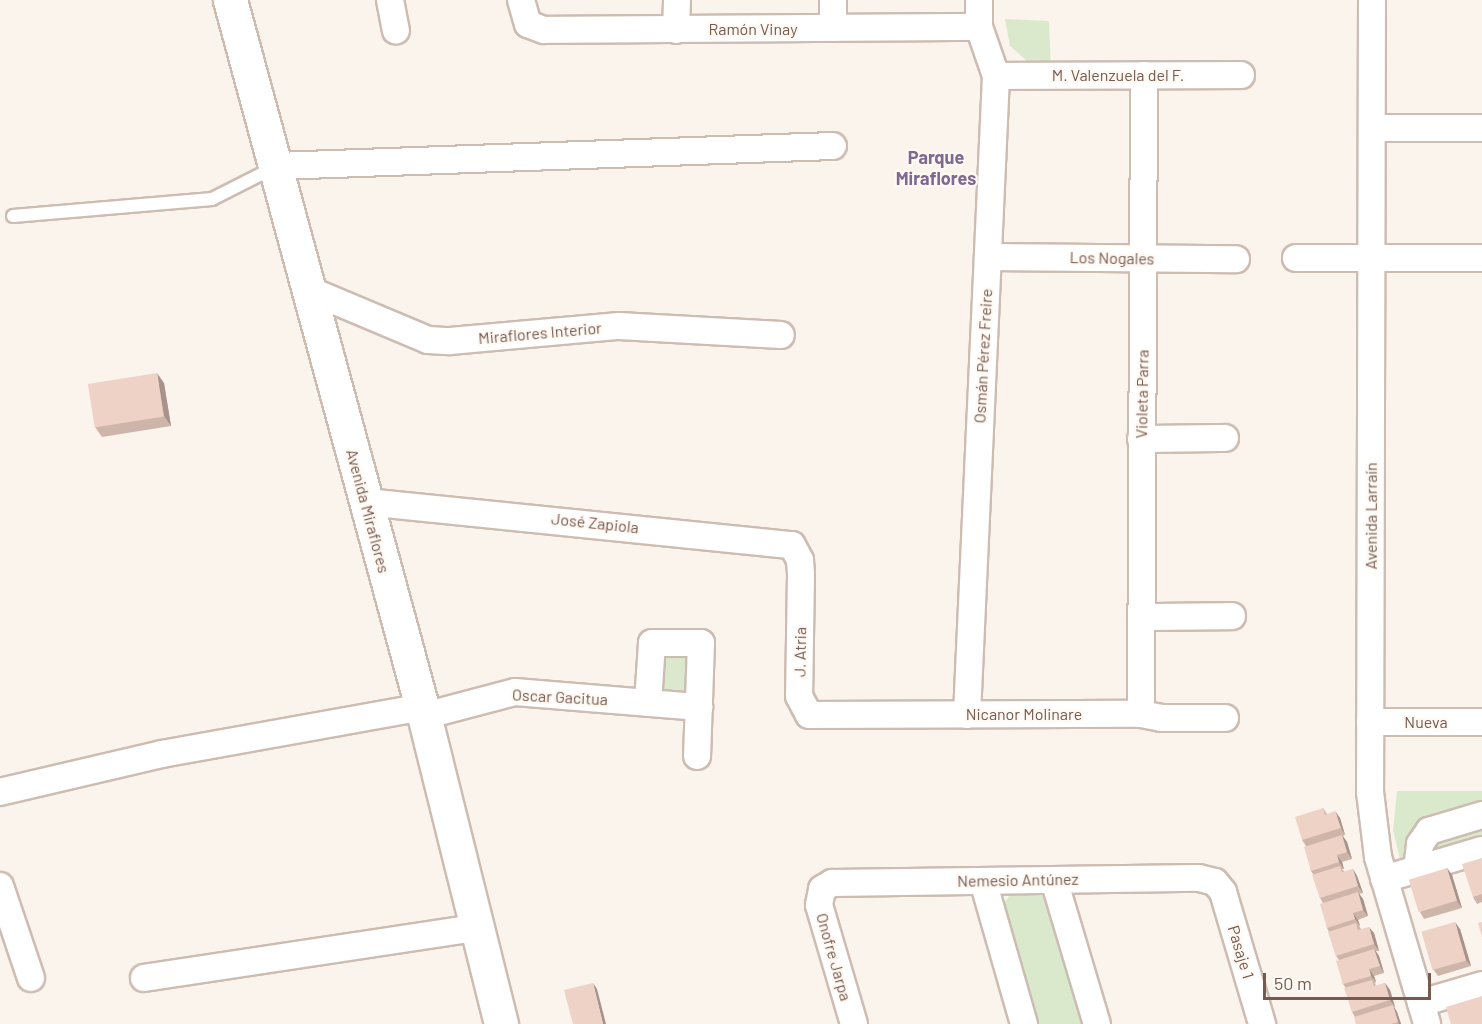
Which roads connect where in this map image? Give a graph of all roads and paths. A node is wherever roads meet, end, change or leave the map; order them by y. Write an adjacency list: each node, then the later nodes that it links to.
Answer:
1 (390, 0): 10 (street)
2 (521, 0): 11 (street, Ramón Vinay)
3 (677, 0): 11 (street)
4 (833, 0): 9 (street)
5 (979, 0): 8 (street, Osmán Pérez Freire)
6 (1372, 0): 15 (street, Avenida Larraín)
7 (235, 1): 18 (main road, Avenida Miraflores)
8 (979, 27): 9 (street, Ramón Vinay); 14 (street, Osmán Pérez Freire)
9 (832, 28): 11 (street, Ramón Vinay)
10 (396, 30)
11 (676, 30)
12 (1144, 75): 13 (street, M. Valenzuela del F.); 14 (street, M. Valenzuela del F.); 21 (street, Violeta Parra)
13 (1241, 75)
14 (996, 76): 20 (street, Osmán Pérez Freire)
15 (1372, 128): 16 (street); 25 (street, Avenida Larraín)
16 (1482, 128)
17 (833, 146): 18 (street)
18 (277, 166): 19 (lane); 26 (main road, Avenida Miraflores)
19 (14, 216)
20 (988, 257): 21 (street, Los Nogales); 38 (street, Osmán Pérez Freire)
21 (1143, 258): 24 (street, Los Nogales); 29 (street, Violeta Parra)
22 (1296, 258): 25 (street)
23 (1482, 258): 25 (street)
24 (1236, 259)
25 (1371, 259): 41 (street, Avenida Larraín)
26 (309, 290): 27 (street, Miraflores Interior); 30 (main road, Avenida Miraflores)
27 (781, 334)
28 (1225, 438): 29 (street)
29 (1141, 439): 33 (street, Violeta Parra)
30 (366, 502): 31 (street, José Zapiola); 36 (main road, Avenida Miraflores)
31 (801, 573): 39 (street, J. Atria)
32 (1232, 616): 33 (street)
33 (1141, 617): 37 (street, Violeta Parra)
34 (648, 703): 35 (street, Oscar Gacitua); 35 (street); 36 (street, Oscar Gacitua)
35 (699, 707): 43 (street)
36 (423, 712): 44 (street, Oscar Gacitua); 54 (main road, Avenida Miraflores)
37 (1141, 714): 38 (street, Nicanor Molinare); 40 (street, Nicanor Molinare)
38 (967, 715): 39 (street, Nicanor Molinare)
39 (821, 716)
40 (1226, 718)
41 (1370, 722): 42 (street, Nueva); 48 (street, Avenida Larraín)
42 (1482, 722)
43 (697, 756)
44 (0, 792)
45 (1482, 815): 47 (street)
46 (1482, 850): 47 (street)
47 (1417, 869): 48 (street)
48 (1384, 879): 58 (street, Avenida Larraín)
49 (983, 880): 50 (street, Nemesio Antúnez); 53 (street, Nemesio Antúnez); 61 (street)
50 (1054, 880): 51 (street, Nemesio Antúnez); 62 (street)
51 (1215, 882): 63 (street, Pasaje 1)
52 (0, 886): 55 (street)
53 (822, 889): 60 (street, Onofre Jarpa)
54 (476, 928): 56 (street); 59 (main road, Avenida Miraflores)
55 (30, 978)
56 (144, 978)
57 (1482, 985): 58 (street)
58 (1424, 1013)
59 (501, 1024)
60 (854, 1024)
61 (1024, 1024)
62 (1097, 1024)
63 (1262, 1024)

